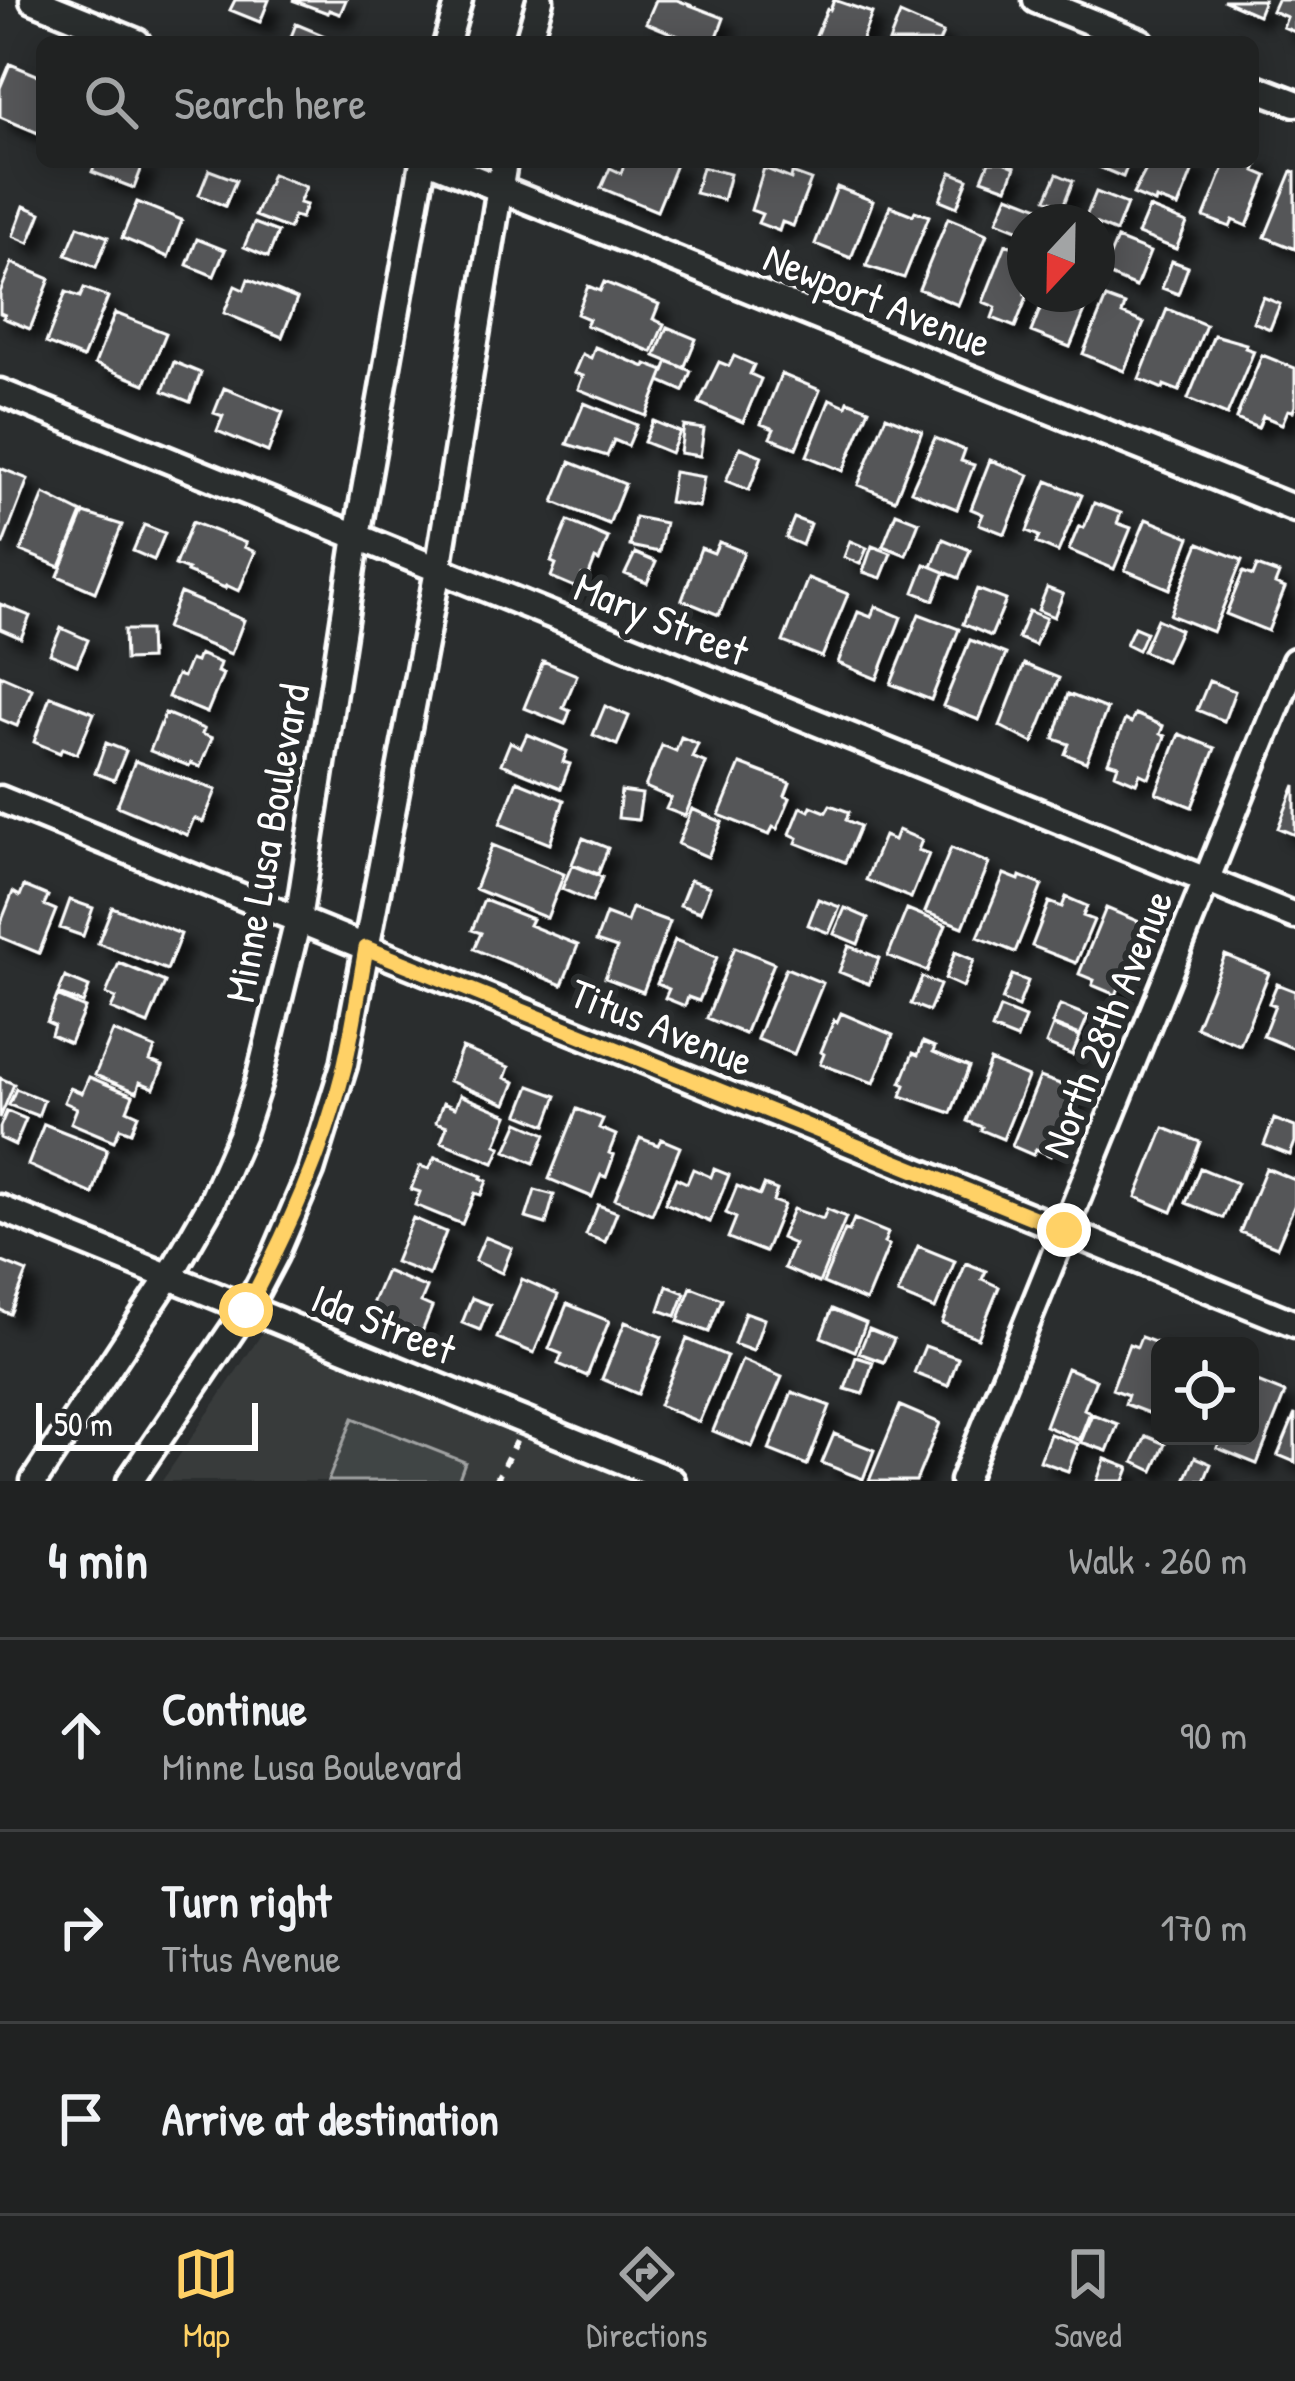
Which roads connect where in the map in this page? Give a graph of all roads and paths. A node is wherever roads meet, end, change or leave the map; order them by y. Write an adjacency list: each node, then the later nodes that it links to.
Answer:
1 (33, 0): 5 (street)
2 (459, 0): 6 (street)
3 (540, 0): 7 (street)
4 (1036, 0): 8 (street)
5 (121, 36)
6 (449, 36)
7 (529, 36)
8 (1126, 36)
9 (1259, 89): 10 (street)
10 (1295, 104)
11 (421, 168): 17 (street, Minne Lusa Boulevard)
12 (448, 168): 14 (street, Newport Avenue)
13 (503, 168): 14 (street)
14 (500, 189): 16 (street, Newport Avenue); 18 (street)
15 (0, 392): 17 (street, Mary Street)
16 (1295, 509)
17 (357, 536): 18 (street, Mary Street); 23 (street, Minne Lusa Boulevard)
18 (438, 570): 21 (street, Mary Street); 24 (street)
19 (1295, 661): 21 (street, North 28th Avenue)
20 (0, 800): 23 (street, Titus Avenue)
21 (1206, 880): 22 (street, Mary Street); 26 (street, North 28th Avenue)
22 (1295, 916)
23 (298, 920): 24 (street, Titus Avenue); 27 (street, Minne Lusa Boulevard)
24 (366, 948): 26 (street, Titus Avenue); 28 (street)
25 (0, 1208): 27 (street, Ida Street)
26 (1064, 1230): 29 (street, Titus Avenue); 35 (street, North 28th Avenue)
27 (169, 1277): 28 (street, Ida Street); 31 (street, Minne Lusa Boulevard)
28 (246, 1310): 32 (street); 34 (street, Ida Street)
29 (1295, 1324)
30 (505, 1465): 33 (path)
31 (34, 1481)
32 (130, 1481)
33 (496, 1481)
34 (672, 1481)
35 (962, 1481)

